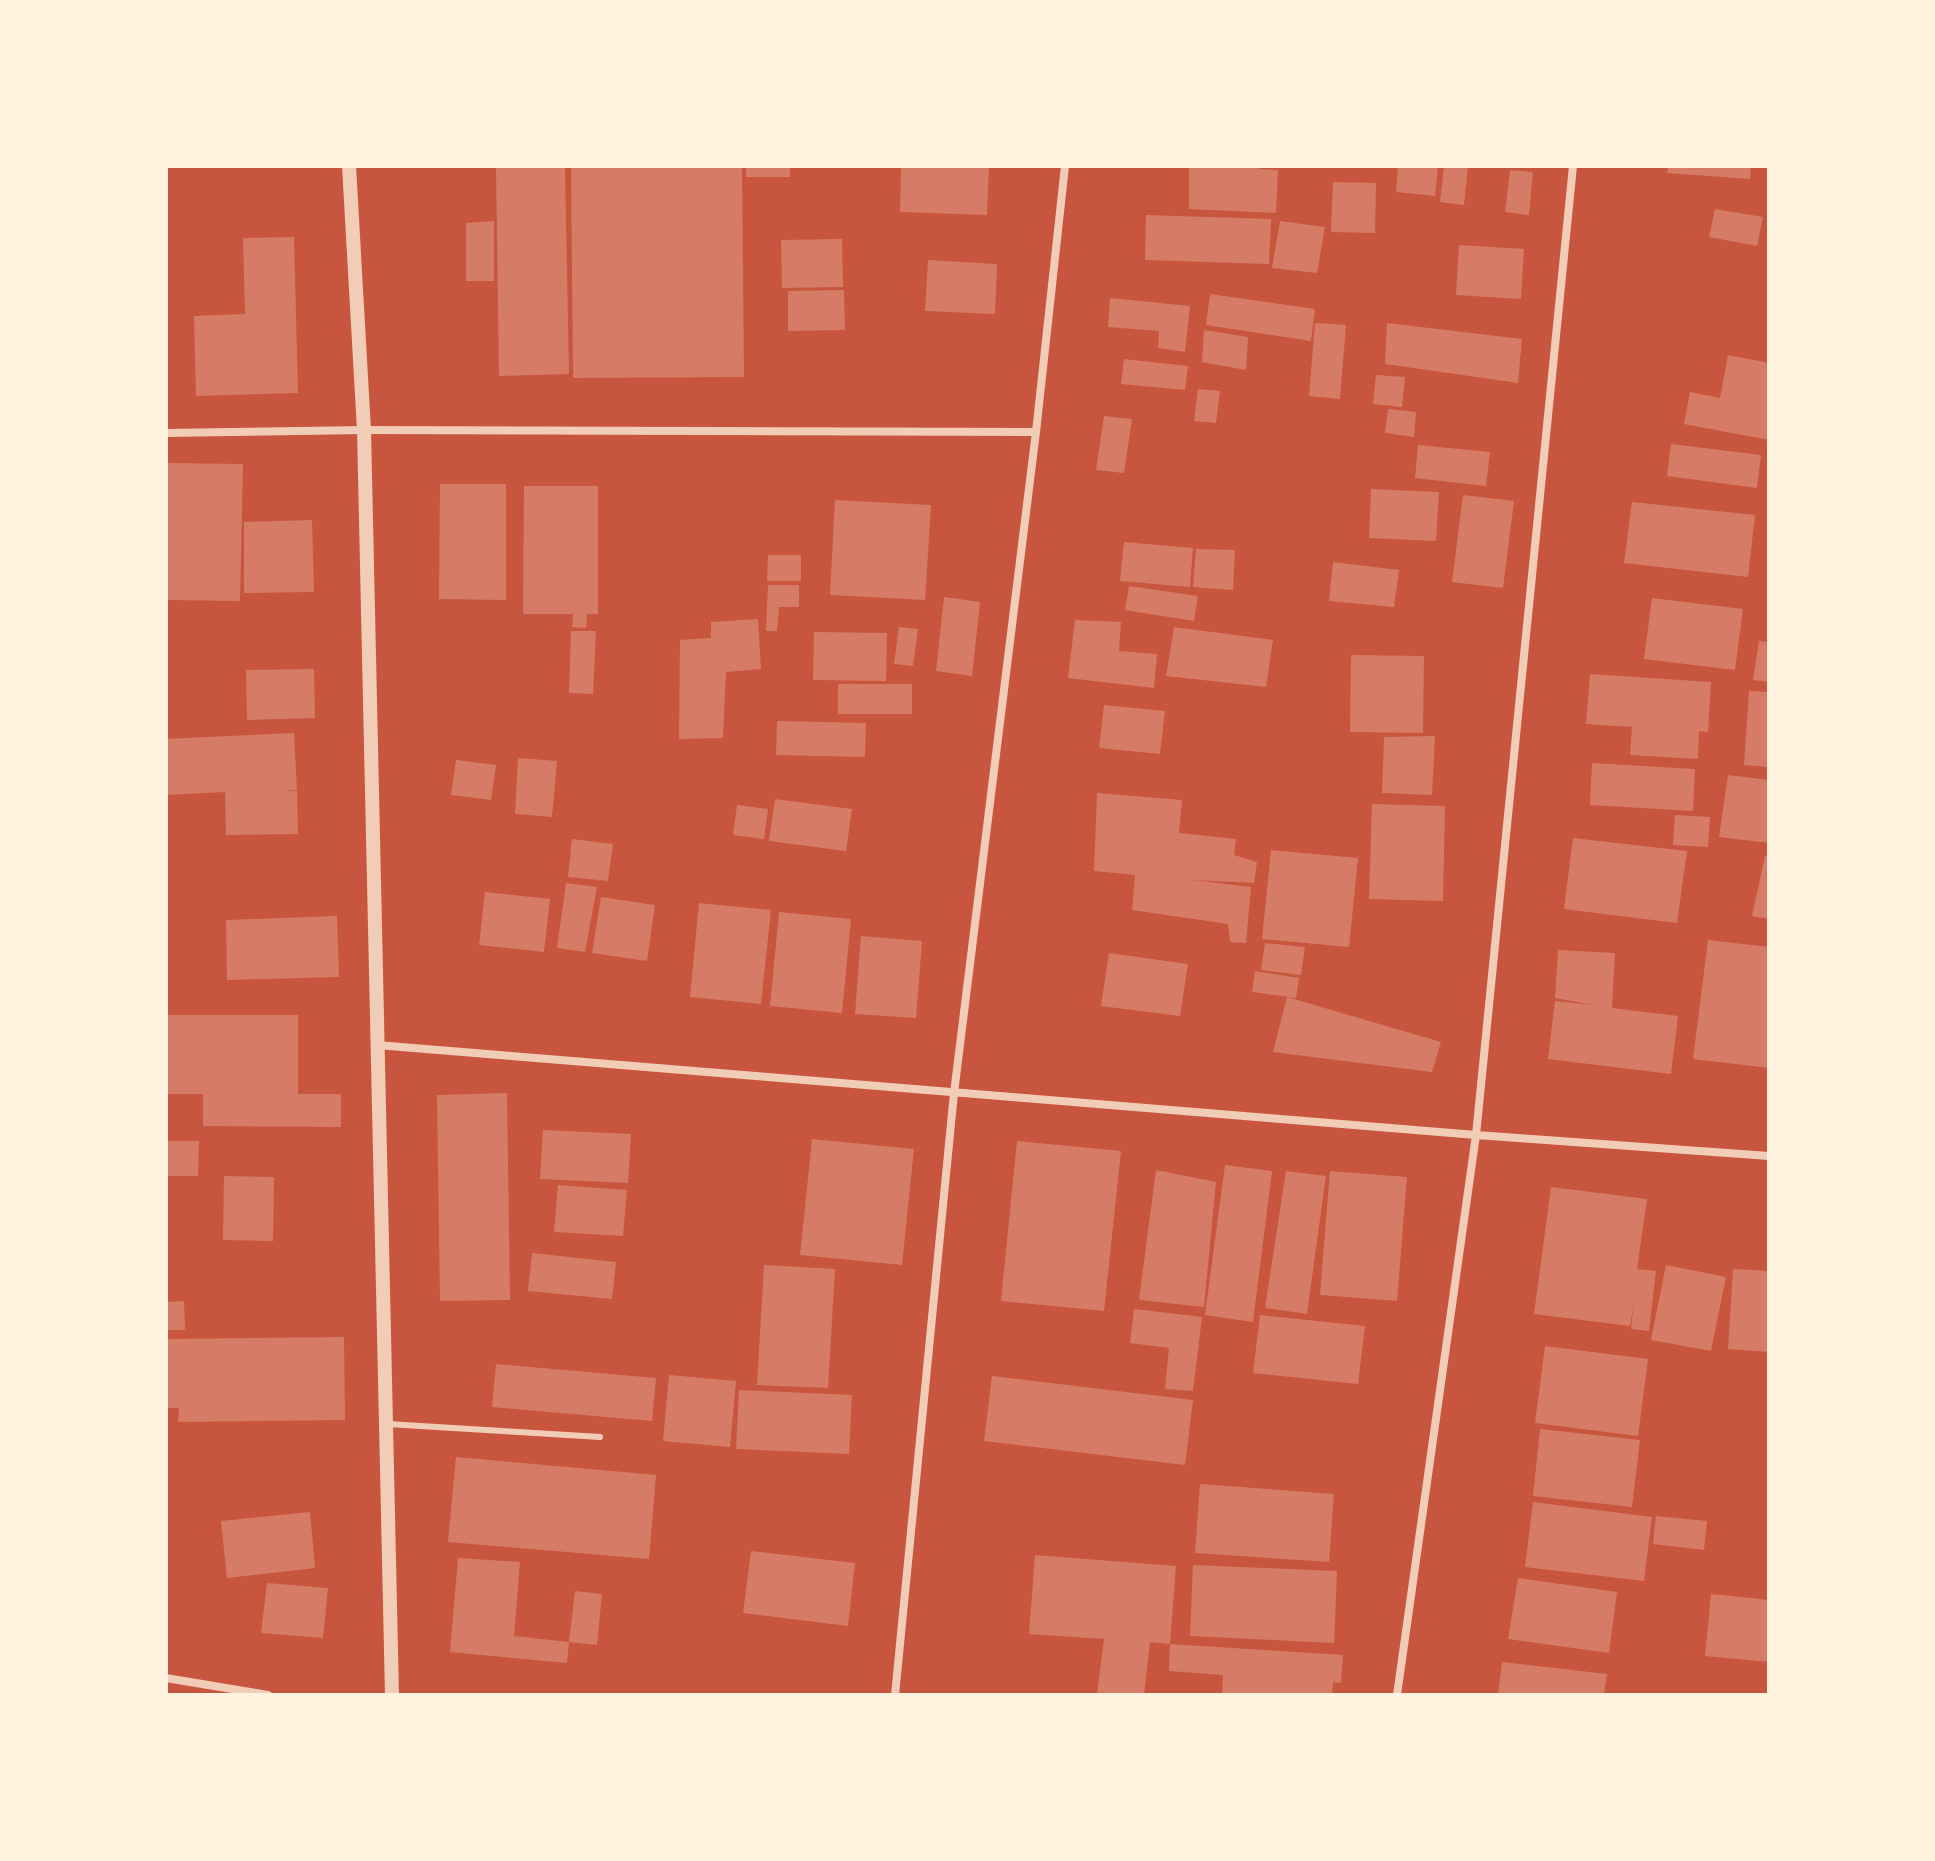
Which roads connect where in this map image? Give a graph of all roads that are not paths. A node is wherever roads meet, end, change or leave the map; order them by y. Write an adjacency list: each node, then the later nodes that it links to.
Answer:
1 (349, 166): 4 (street)
2 (1065, 166): 5 (street)
3 (1573, 166): 9 (street)
4 (364, 430): 5 (street); 6 (street); 7 (street)
5 (1036, 432): 8 (street)
6 (166, 433)
7 (376, 1045): 8 (street); 11 (street)
8 (954, 1093): 9 (street); 16 (street)
9 (1476, 1135): 10 (street); 17 (street)
10 (1769, 1156)
11 (385, 1424): 12 (lane); 15 (street)
12 (600, 1437)
13 (166, 1678): 14 (street)
14 (268, 1695)
15 (392, 1695)
16 (895, 1695)
17 (1397, 1695)

